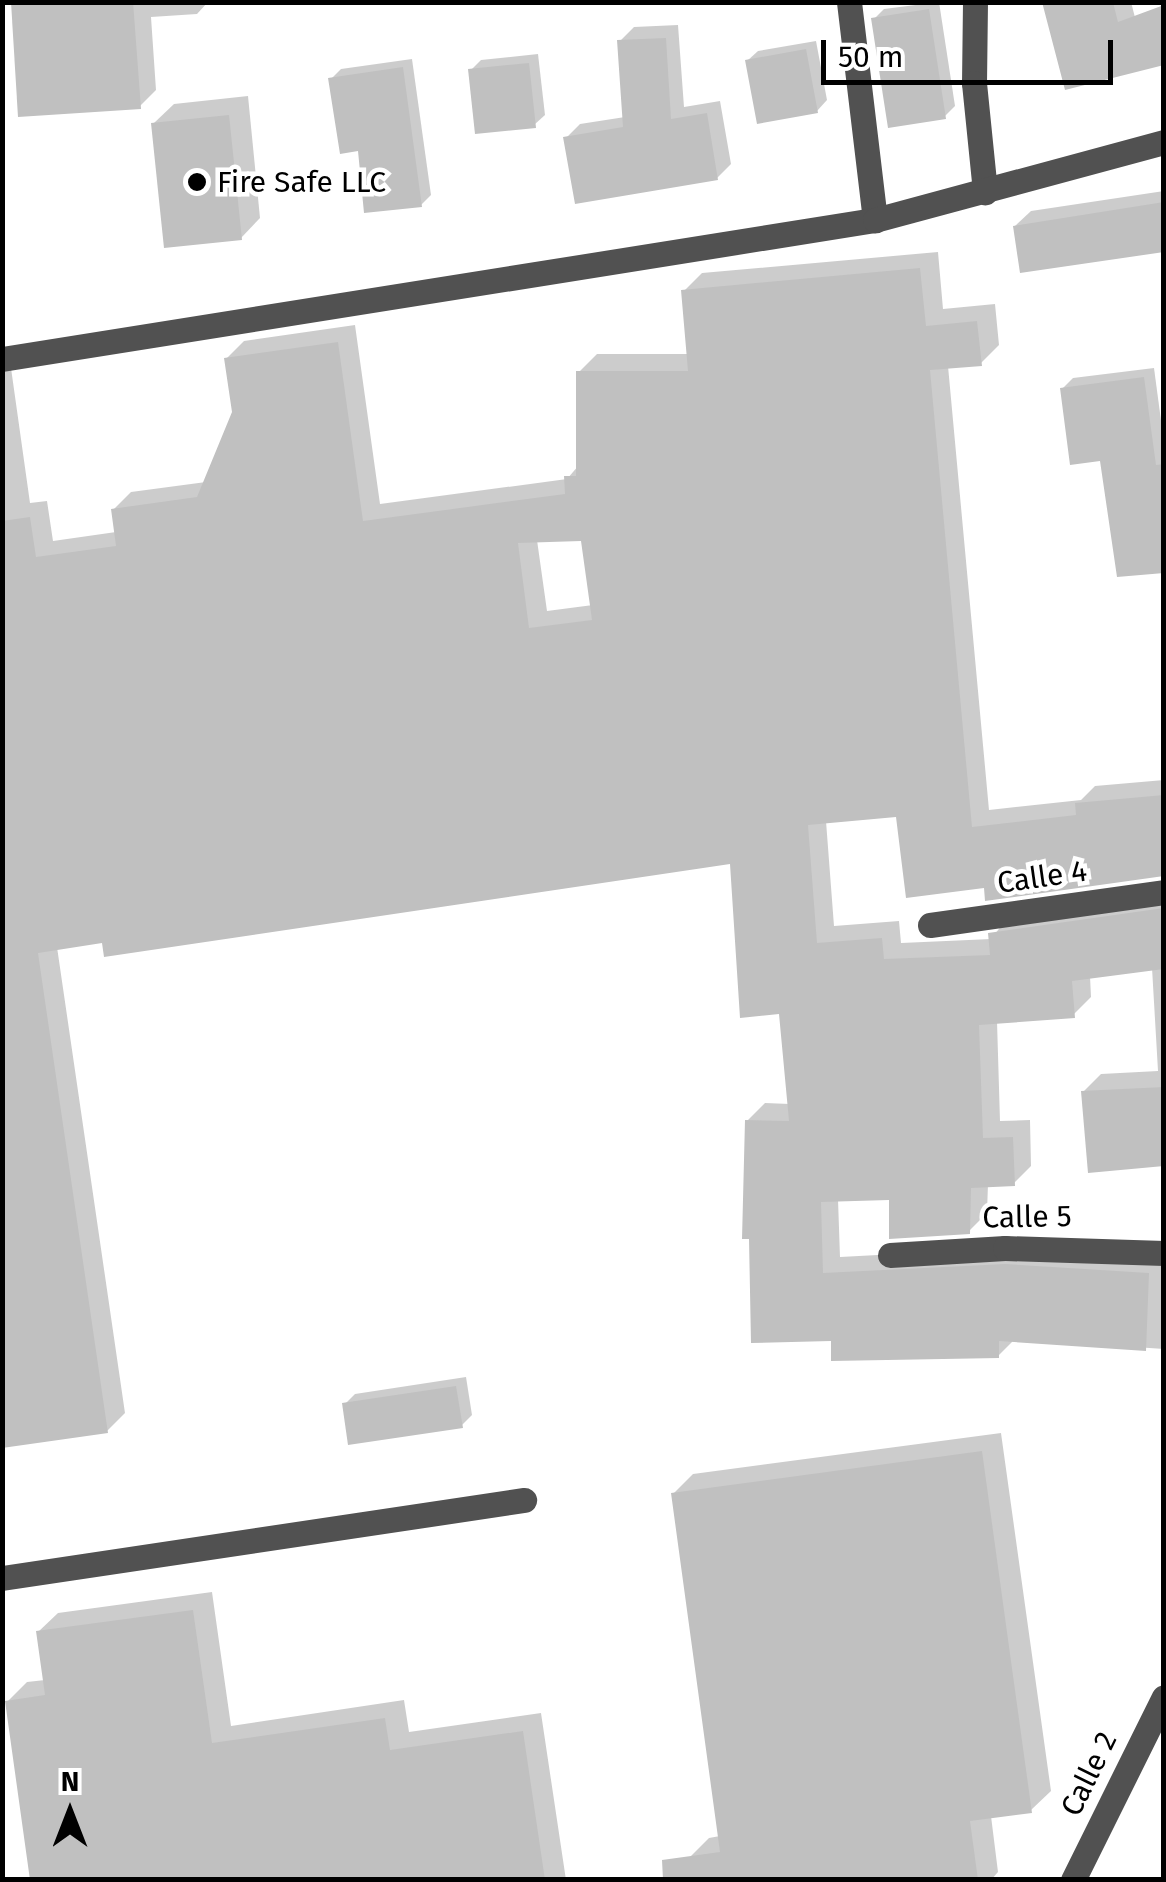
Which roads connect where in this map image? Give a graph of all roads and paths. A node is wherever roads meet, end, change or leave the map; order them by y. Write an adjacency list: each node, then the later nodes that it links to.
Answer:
1 (849, 2): 5 (street)
2 (976, 2): 4 (street)
3 (1164, 142): 4 (street)
4 (985, 192): 5 (street)
5 (875, 220): 6 (street)
6 (2, 359)
7 (1164, 892): 8 (street, Calle 4)
8 (930, 926)
9 (1164, 1254): 10 (street, Calle 5)
10 (890, 1255)
11 (524, 1500): 12 (street)
12 (2, 1578)
13 (1164, 1697): 14 (street, Calle 2)
14 (1073, 1880)

